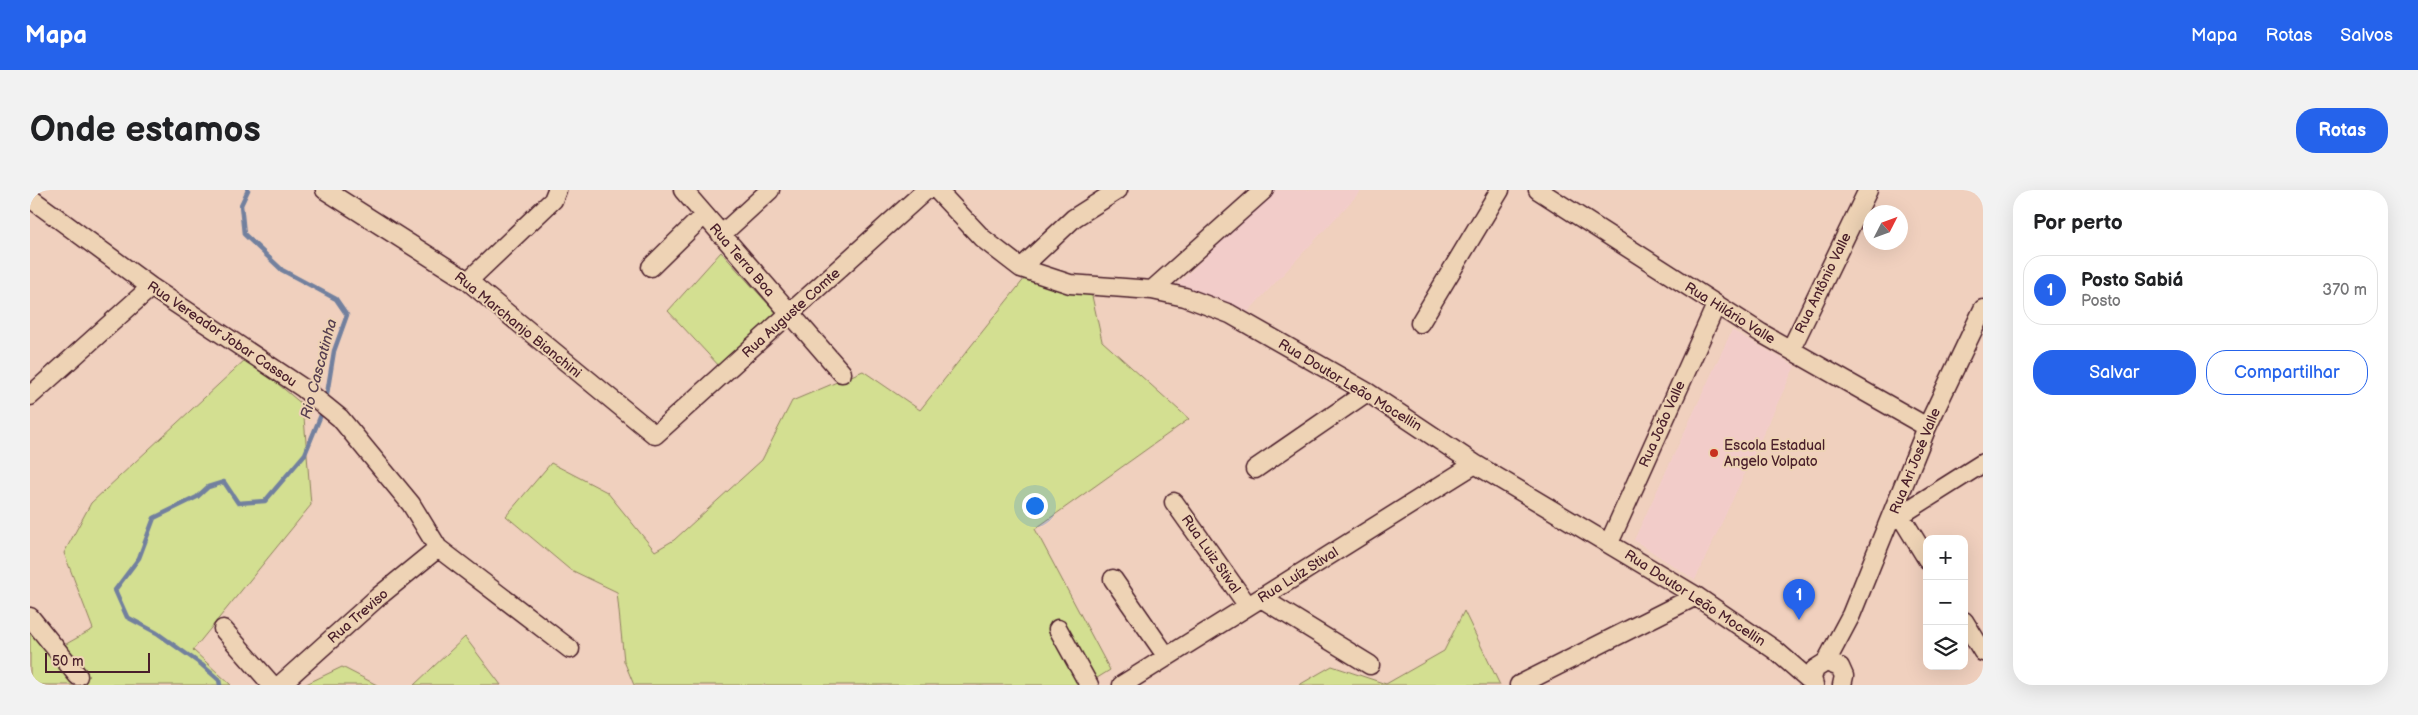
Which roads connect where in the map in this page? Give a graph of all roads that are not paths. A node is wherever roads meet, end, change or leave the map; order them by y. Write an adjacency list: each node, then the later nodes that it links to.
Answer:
1 (325, 190): 17 (street, Rua Marchanjo Bianchini)
2 (557, 190): 17 (street)
3 (683, 190): 13 (street, Rua Terra Boa)
4 (770, 190): 14 (street)
5 (926, 190): 22 (street, Rua Auguste Comte)
6 (937, 190): 16 (street, Rua Doutor Leão Mocellin)
7 (1118, 190): 16 (street)
8 (1264, 190): 19 (street)
9 (1500, 190): 23 (street)
10 (1538, 190): 20 (street, Rua Hilário Valle)
11 (1868, 190): 24 (street, Rua Antônio Valle)
12 (30, 198): 18 (street, Rua Vereador Jobar Cassou)
13 (704, 215): 14 (street, Rua Terra Boa); 15 (street)
14 (721, 235): 22 (street, Rua Terra Boa)
15 (651, 267)
16 (1020, 268): 19 (street, Rua Doutor Leão Mocellin)
17 (468, 282): 29 (street, Rua Marchanjo Bianchini)
18 (151, 287): 27 (street); 36 (street, Rua Vereador Jobar Cassou)
19 (1152, 290): 26 (street, Rua Doutor Leão Mocellin)
20 (1716, 305): 24 (street, Rua Hilário Valle); 35 (street, Rua João Valle)
21 (1983, 308): 28 (street, Rua Ari José Valle)
22 (789, 314): 25 (street, Rua Terra Boa); 29 (street, Rua Auguste Comte)
23 (1420, 323)
24 (1791, 349): 28 (street, Rua Hilário Valle)
25 (842, 373)
26 (1368, 392): 31 (street, Rua Doutor Leão Mocellin); 32 (street)
27 (30, 396)
28 (1928, 427): 34 (street, Rua Ari José Valle)
29 (655, 435)
30 (1983, 463): 34 (street)
31 (1475, 464): 35 (street, Rua Doutor Leão Mocellin); 40 (street, Rua Luíz Stival)
32 (1255, 470)
33 (1174, 502): 40 (street, Rua Luiz Stival)
34 (1896, 518): 37 (street); 50 (street, Rua Ari José Valle)
35 (1609, 543): 39 (street, Rua Doutor Leão Mocellin)
36 (438, 548): 45 (street, Rua Vereador Jobar Cassou); 52 (street, Rua Treviso)
37 (1923, 554)
38 (1113, 579): 47 (street)
39 (1696, 596): 50 (street, Rua Doutor Leão Mocellin); 55 (street)
40 (1254, 602): 47 (street, Rua Luíz Stival); 48 (street, Rua Luiz Stival)
41 (30, 617): 49 (street)
42 (1966, 625): 46 (street)
43 (223, 629): 51 (street)
44 (1058, 629): 53 (street)
45 (570, 649)
46 (1983, 652)
47 (1167, 657): 54 (street, Rua Luíz Stival)
48 (1370, 665)
49 (78, 676)
50 (1830, 677)
51 (272, 685)
52 (280, 685)
53 (1089, 685)
54 (1122, 685)
55 (1519, 685)

